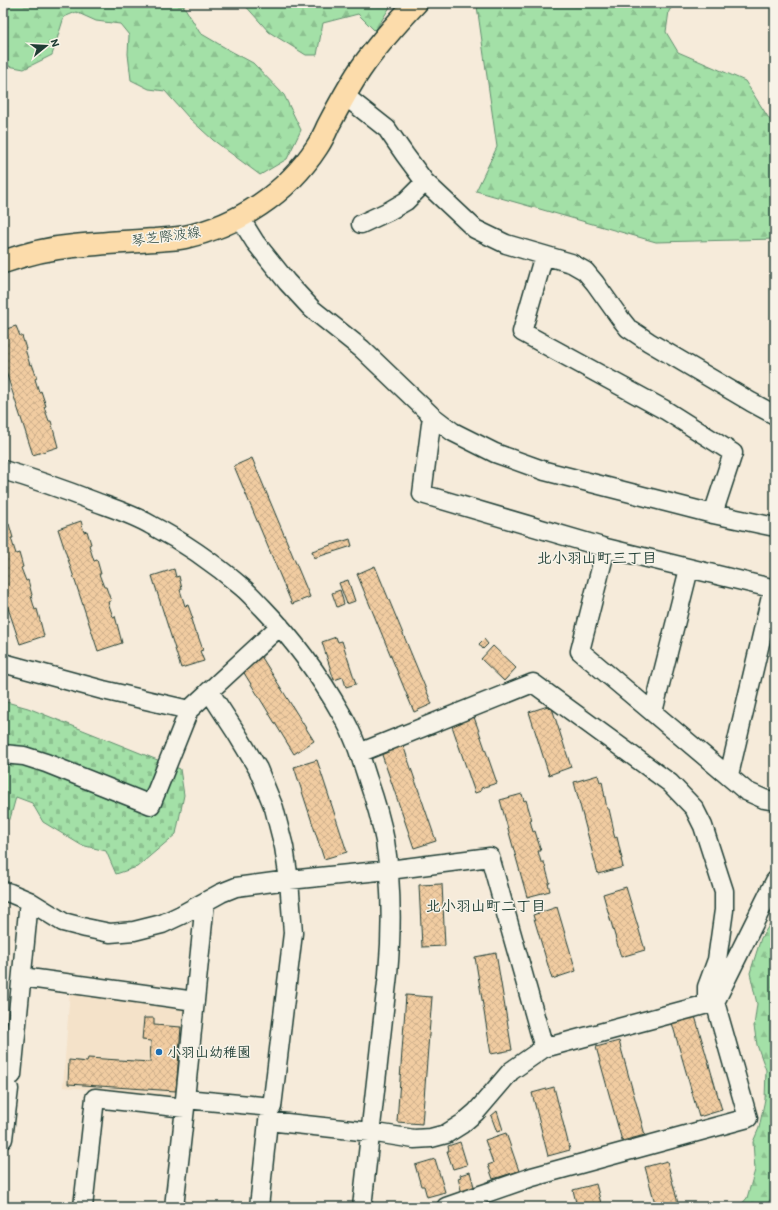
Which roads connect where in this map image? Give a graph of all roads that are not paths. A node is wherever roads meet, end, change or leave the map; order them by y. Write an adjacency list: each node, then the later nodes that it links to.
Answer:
1 (416, 3): 2 (main road, 琴芝際波線)
2 (344, 95): 3 (street); 4 (main road, 琴芝際波線)
3 (425, 182): 5 (street); 6 (street)
4 (240, 218): 7 (main road, 琴芝際波線); 9 (street)
5 (361, 224)
6 (544, 255): 8 (street); 11 (street)
7 (3, 262)
8 (775, 415)
9 (432, 416): 11 (street); 13 (street)
10 (3, 470): 16 (street)
11 (713, 514): 12 (street)
12 (775, 527)
13 (606, 548): 14 (street); 20 (street)
14 (689, 569): 15 (street); 20 (street)
15 (774, 589): 23 (street)
16 (280, 626): 18 (street); 21 (street)
17 (3, 663): 19 (street)
18 (209, 691): 19 (street); 26 (street)
19 (190, 710): 22 (street)
20 (653, 712): 23 (street)
21 (359, 753): 25 (street); 33 (street)
22 (3, 754)
23 (729, 775): 24 (street)
24 (775, 801)
25 (389, 870): 26 (street); 34 (street); 37 (street)
26 (290, 880): 30 (street); 32 (street)
27 (775, 881): 33 (street)
28 (3, 891): 29 (street)
29 (29, 901): 30 (street); 31 (street)
30 (205, 902): 32 (street)
31 (22, 977): 32 (street); 35 (street)
32 (195, 1001)
33 (711, 1003): 34 (street); 43 (street)
34 (544, 1048): 37 (street)
35 (3, 1074)
36 (3, 1088): 38 (street)
37 (370, 1132): 41 (street); 42 (street)
38 (3, 1139)
39 (83, 1207): 40 (street)
40 (174, 1207)
41 (259, 1207)
42 (362, 1207)
43 (446, 1207)

